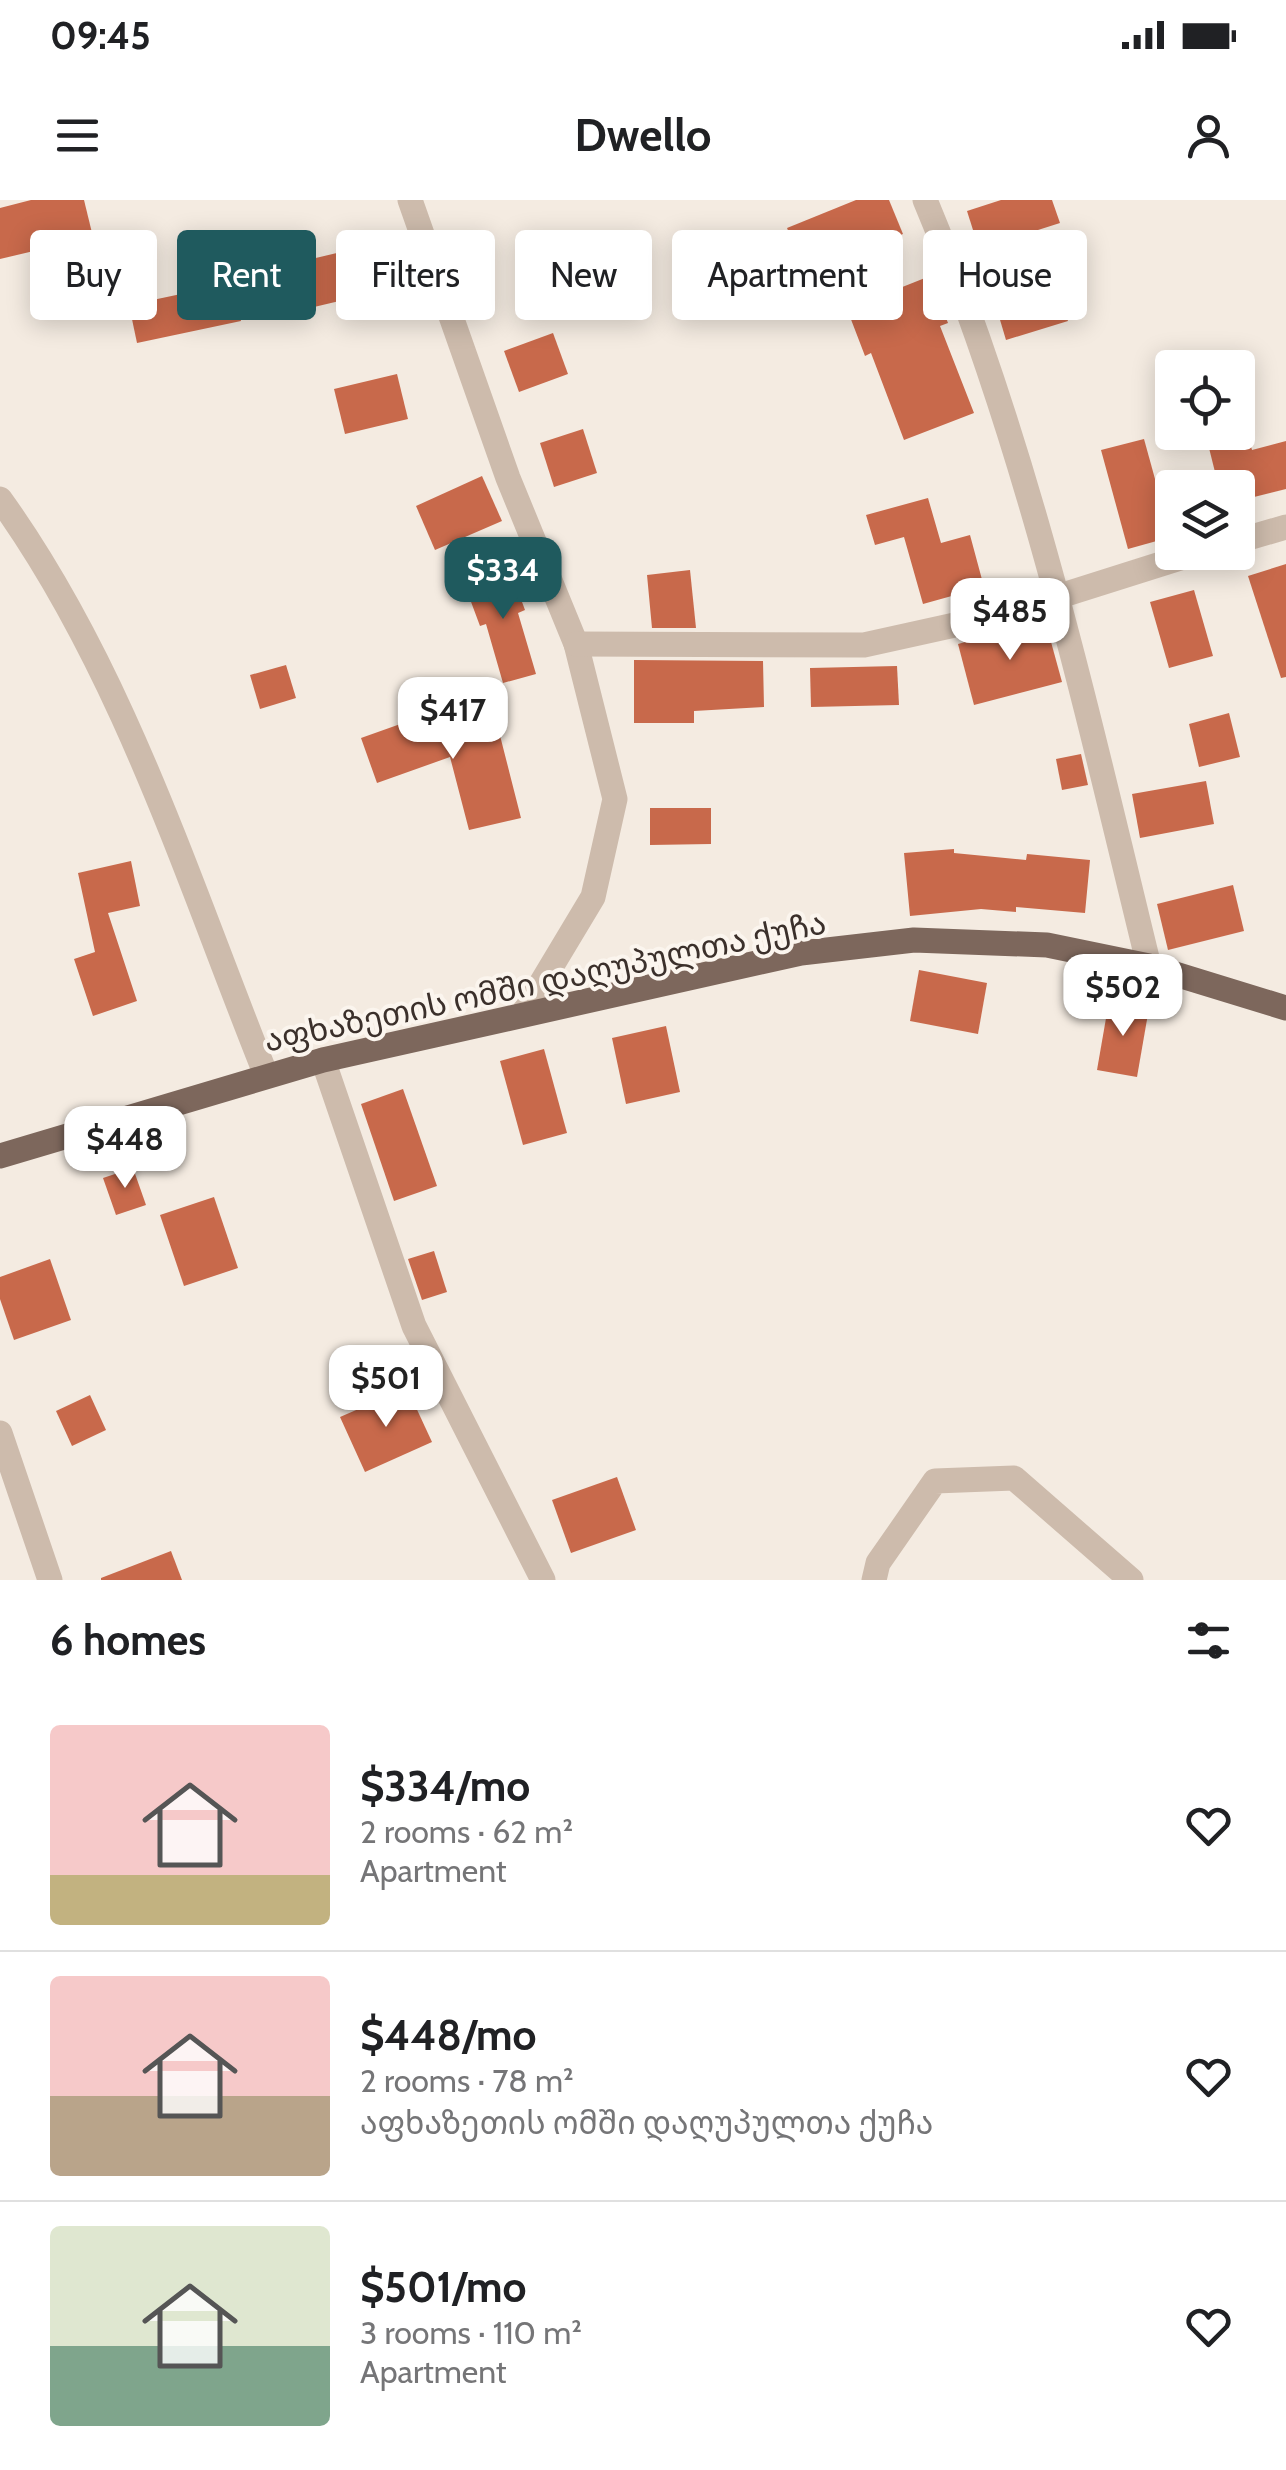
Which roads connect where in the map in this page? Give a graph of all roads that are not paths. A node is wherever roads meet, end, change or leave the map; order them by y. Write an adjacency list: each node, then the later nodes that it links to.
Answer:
1 (410, 200): 8 (street)
2 (925, 200): 7 (street)
3 (0, 500): 13 (street)
4 (1286, 527): 5 (street)
5 (1255, 536)
6 (1155, 566): 7 (street)
7 (1059, 597): 8 (street); 9 (street)
8 (576, 644): 11 (street)
9 (1149, 966): 10 (main road, აფხაზეთის ომში დაღუპულთა ქუჩა); 11 (main road, აფხაზეთის ომში დაღუპულთა ქუჩა)
10 (1286, 1008)
11 (524, 1012): 12 (main road, აფხაზეთის ომში დაღუპულთა ქუჩა)
12 (323, 1060): 13 (main road, აფხაზეთის ომში დაღუპულთა ქუჩა); 17 (street)
13 (266, 1075): 14 (main road, აფხაზეთის ომში დაღუპულთა ქუჩა)
14 (0, 1156)
15 (0, 1433): 16 (street)
16 (50, 1580)
17 (543, 1580)
18 (874, 1580): 19 (street)
19 (1130, 1580)

